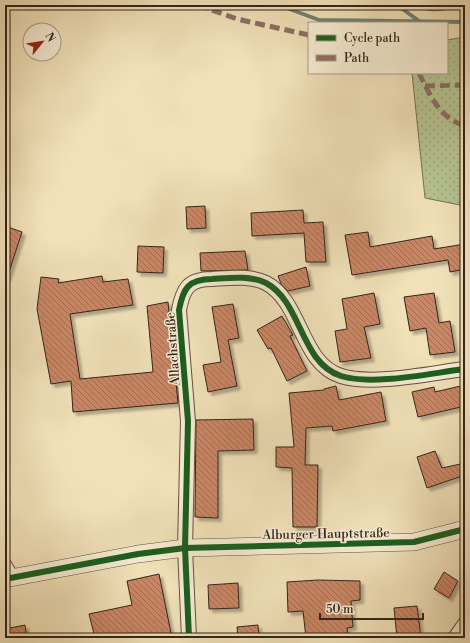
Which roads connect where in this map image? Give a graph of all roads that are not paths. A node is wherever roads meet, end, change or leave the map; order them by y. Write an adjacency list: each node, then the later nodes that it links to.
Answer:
1 (465, 369): 3 (street, Allachstraße)
2 (465, 529): 3 (street, Alburger Hauptstraße)
3 (186, 548): 4 (street, Alburger Hauptstraße); 6 (street)
4 (7, 574)
5 (465, 624): 7 (street)
6 (189, 638)
7 (455, 638)

